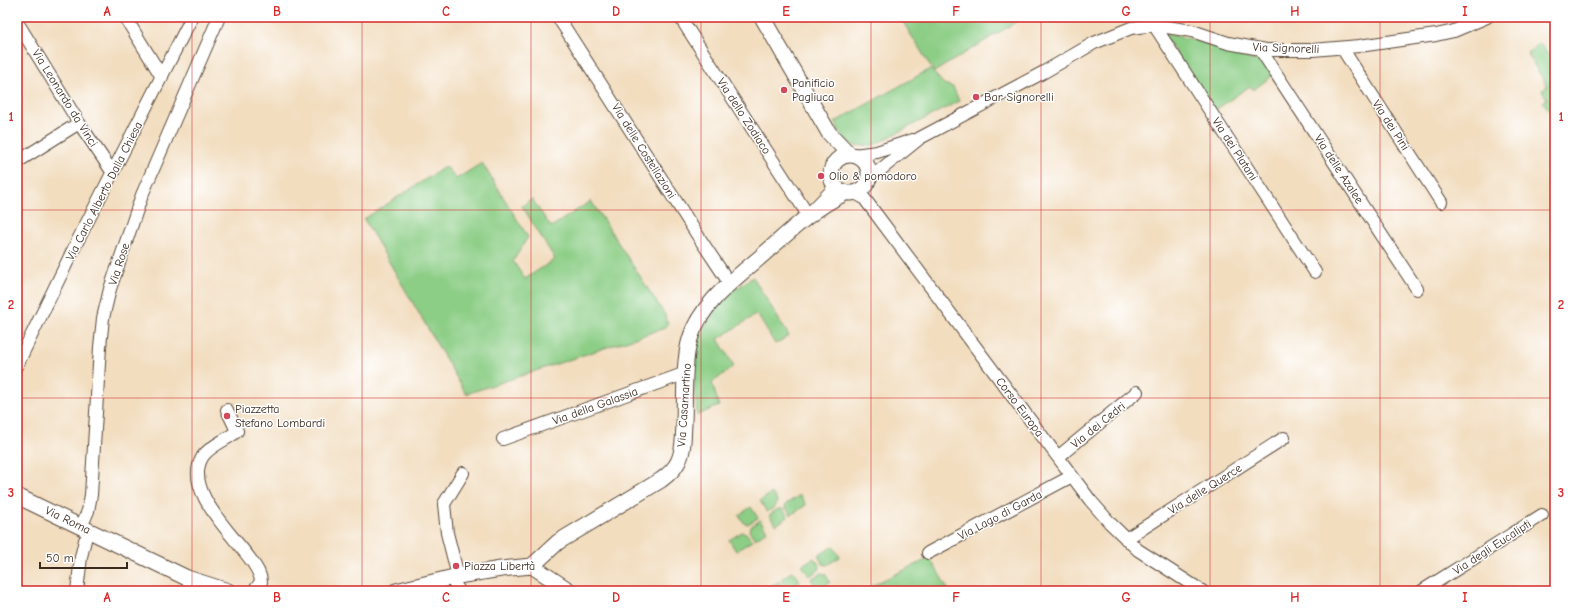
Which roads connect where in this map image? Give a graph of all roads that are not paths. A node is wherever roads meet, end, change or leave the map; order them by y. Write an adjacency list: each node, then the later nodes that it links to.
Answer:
1 (125, 17): 12 (street)
2 (192, 17): 12 (street, Via Carlo Alberto Dalla Chiesa)
3 (219, 17): 37 (street, Via Rose)
4 (558, 17): 24 (street, Via delle Costellazioni)
5 (680, 17): 22 (street, Via dello Zodiaco)
6 (762, 17): 14 (main road)
7 (1487, 17): 11 (street, Via Signorelli)
8 (17, 22): 13 (street, Via Leonardo da Vinci)
9 (1146, 22): 10 (street, Via Signorelli); 15 (street, Via Signorelli); 23 (street, Via dei Platani)
10 (1260, 48): 11 (street, Via Signorelli); 25 (street, Via delle Azalee)
11 (1342, 48): 21 (street, Via dei Pini)
12 (162, 77): 19 (street, Via Carlo Alberto Dalla Chiesa)
13 (79, 123): 18 (street); 19 (street, Via Leonardo da Vinci)
14 (829, 133): 16 (main road); 17 (main road)
15 (920, 138): 16 (street, Via Signorelli); 20 (street, Via Signorelli)
16 (852, 155): 17 (main road); 20 (main road)
17 (835, 161): 20 (main road)
18 (17, 162)
19 (113, 173): 26 (street, Via Carlo Alberto Dalla Chiesa)
20 (855, 190): 22 (main road, Via Casamartino); 32 (street, Corso Europa)
21 (1441, 202)
22 (808, 215): 24 (main road, Via Casamartino)
23 (1315, 272)
24 (730, 284): 27 (main road, Via Casamartino)
25 (1417, 289)
26 (17, 365)
27 (686, 374): 31 (street, Via della Galassia); 40 (main road, Via Casamartino)
28 (1138, 392): 32 (street, Via dei Cedri)
29 (227, 410): 46 (street)
30 (1284, 438): 38 (street, Via delle Querce)
31 (503, 439)
32 (1058, 457): 34 (street, Corso Europa)
33 (464, 474): 41 (street)
34 (1072, 476): 38 (street, Corso Europa); 39 (street, Via Lago di Garda)
35 (17, 496): 37 (main road, Via Roma)
36 (1542, 515): 50 (street, Via degli Eucalipti)
37 (83, 534): 42 (main road, Via Roma); 44 (street, Via Rose)
38 (1126, 539): 49 (street, Corso Europa)
39 (928, 553)
40 (532, 566): 41 (main road); 48 (main road)
41 (456, 582): 43 (main road)
42 (190, 585): 45 (main road, Via Roma)
43 (414, 589): 47 (main road)
44 (77, 591)
45 (228, 591)
46 (254, 591)
47 (396, 591)
48 (570, 591)
49 (1202, 591)
50 (1422, 591)

